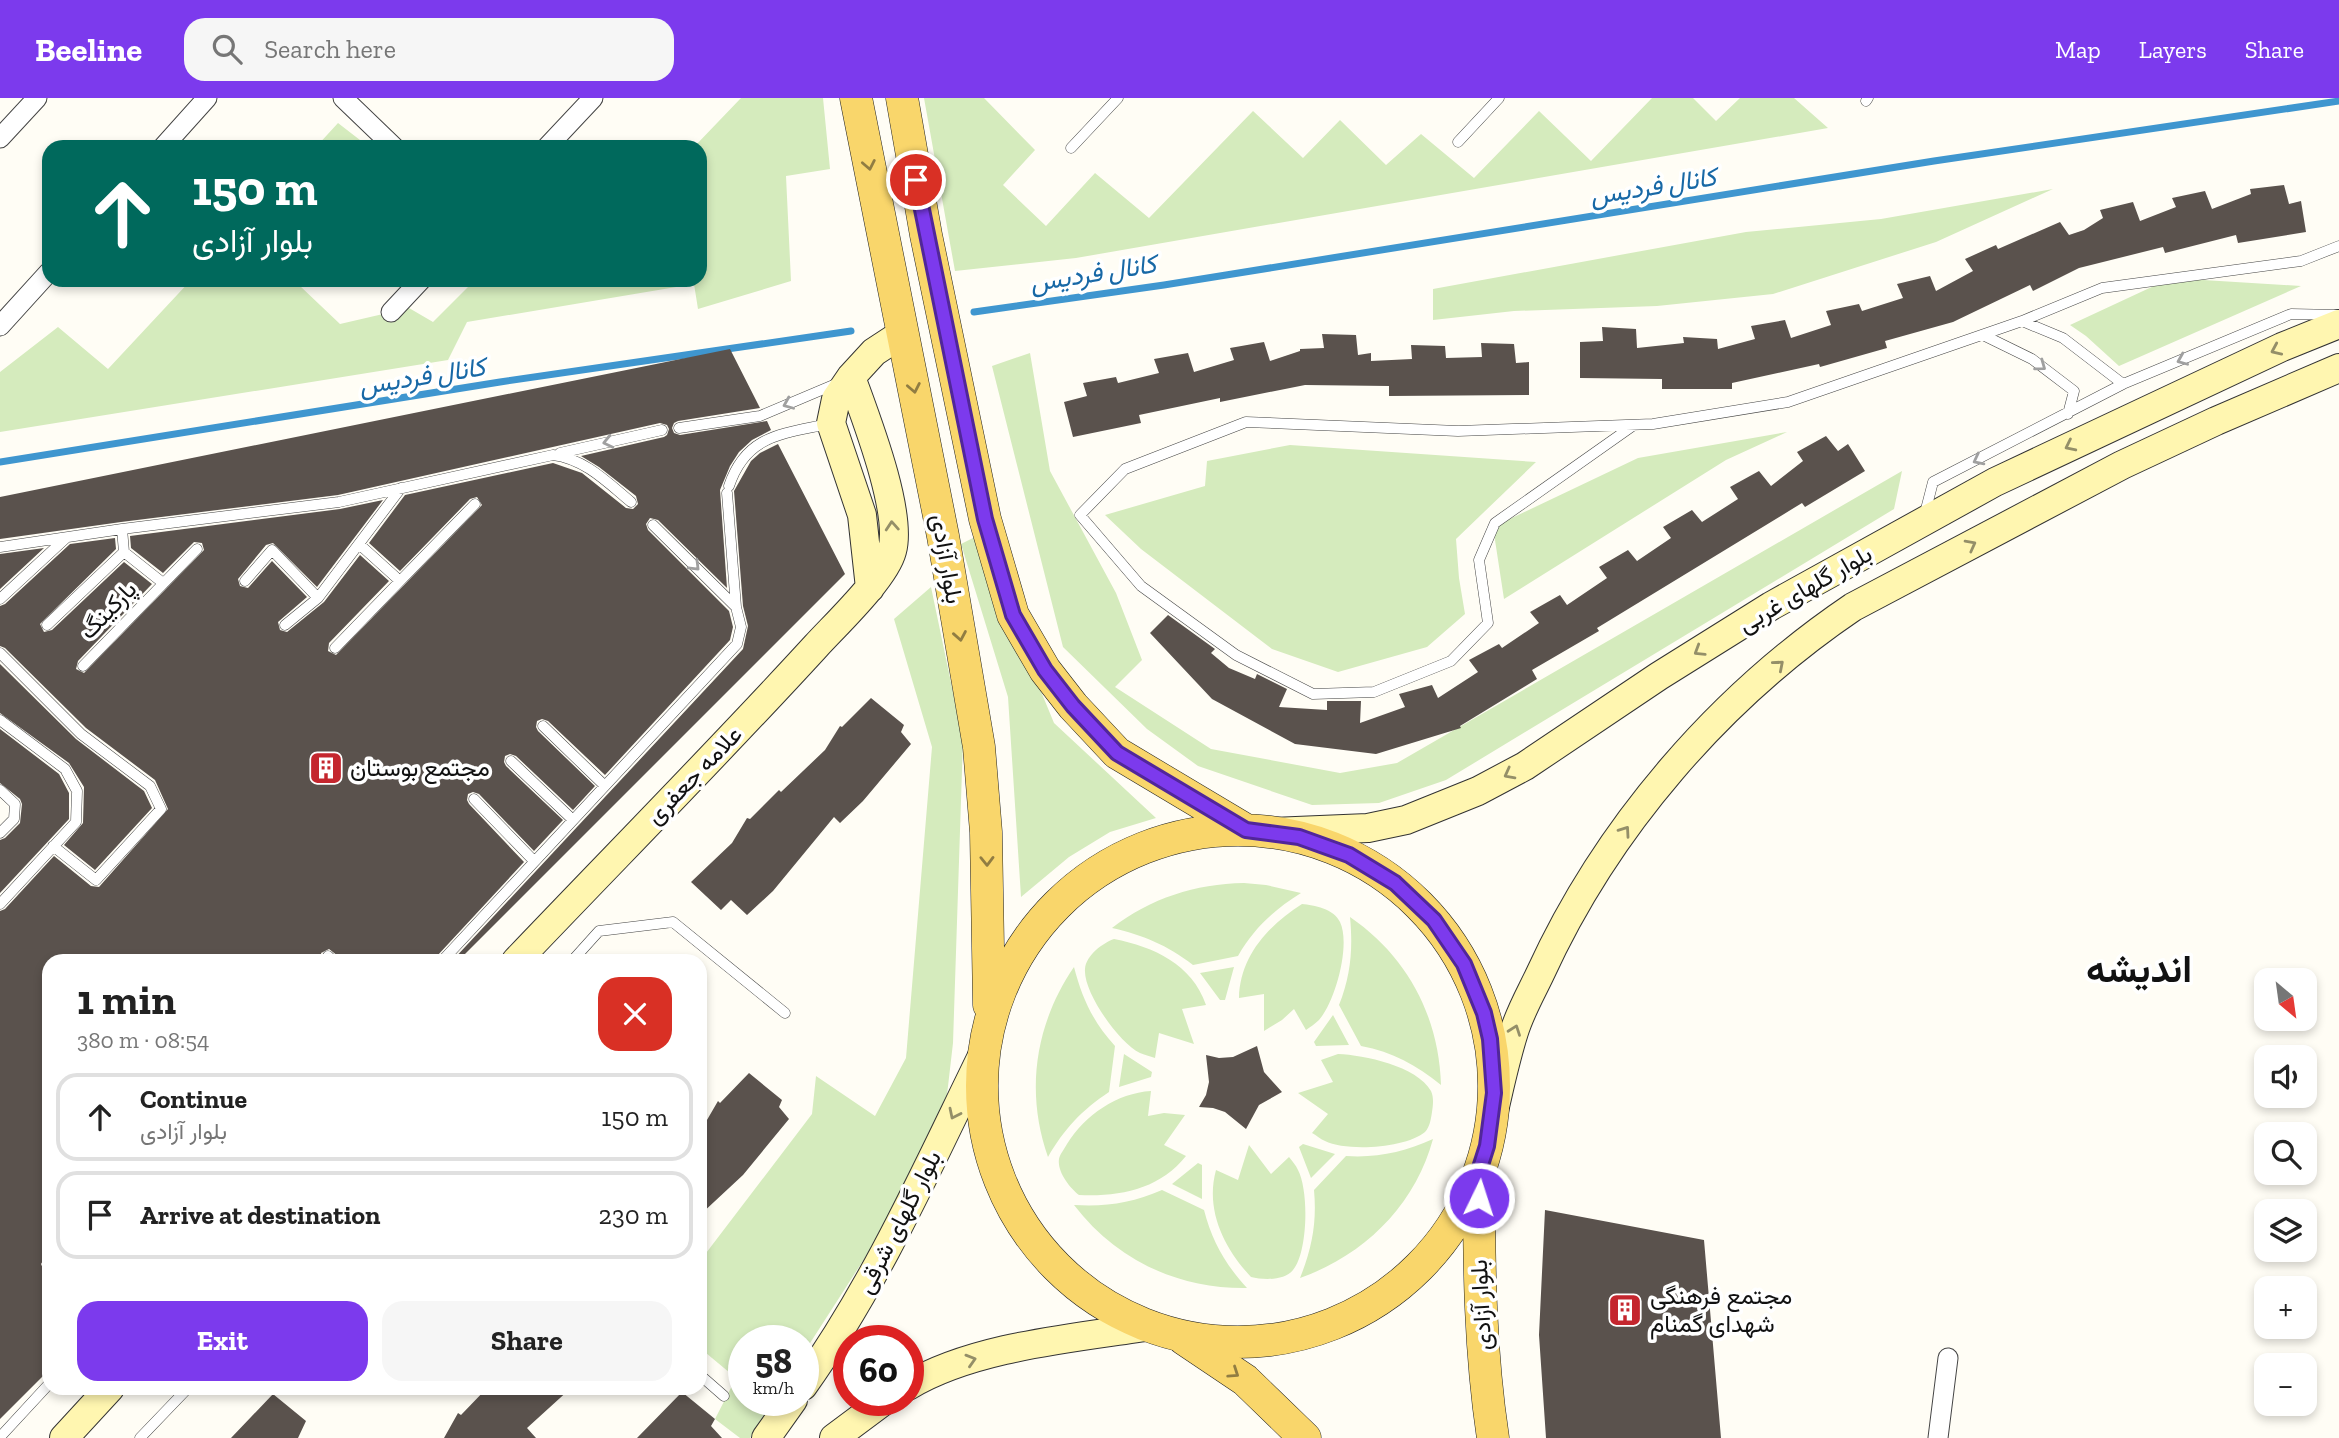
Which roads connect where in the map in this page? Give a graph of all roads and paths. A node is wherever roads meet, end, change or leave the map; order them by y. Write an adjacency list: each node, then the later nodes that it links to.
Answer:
1 (37, 98): 9 (street)
2 (207, 98): 10 (street)
3 (343, 98): 11 (street)
4 (593, 98): 12 (street)
5 (856, 98): 23 (main road, بلوار آزادی, one-way to 23)
6 (902, 98): 64 (main road, بلوار آزادی)
7 (1118, 98): 14 (lane)
8 (1499, 98): 13 (lane)
9 (0, 138)
10 (169, 140)
11 (387, 140)
12 (554, 140)
13 (1458, 142)
14 (1071, 148)
15 (2339, 246): 20 (lane)
16 (42, 280): 22 (street)
17 (414, 287): 18 (street)
18 (391, 312)
19 (2339, 315): 27 (lane, one-way to 27)
20 (2022, 321): 24 (lane); 27 (lane)
21 (2339, 324): 37 (main road, بلوار گلهای غربی, one-way to 37)
22 (0, 326)
23 (903, 333): 26 (main road); 73 (main road, بلوار آزادی, one-way to 73)
24 (1983, 335): 28 (lane, one-way to 28); 30 (lane)
25 (2339, 368): 74 (main road, بلوار گلهای غربی, one-way to 25)
26 (851, 377): 29 (main road); 31 (lane, one-way to 31); 48 (main road, علامه جعفری, one-way to 26)
27 (2123, 384): 28 (lane)
28 (2068, 414): 37 (lane, one-way to 37)
29 (831, 423): 48 (main road); 51 (lane)
30 (1634, 425): 30 (lane)
31 (679, 428)
32 (662, 430): 33 (lane, one-way to 33)
33 (553, 455): 34 (lane); 35 (lane)
34 (401, 488): 39 (lane); 41 (lane)
35 (631, 502)
36 (475, 505): 46 (lane)
37 (1923, 522): 64 (main road, بلوار گلهای غربی, one-way to 64)
38 (653, 525): 51 (lane, one-way to 51)
39 (122, 529): 40 (lane); 44 (lane, پارکینگ)
40 (66, 537): 42 (lane); 50 (lane)
41 (359, 544): 46 (lane); 49 (lane)
42 (0, 547)
43 (197, 549): 47 (lane, پارکینگ)
44 (124, 552): 47 (lane, پارکینگ); 52 (lane, پارکینگ)
45 (245, 581): 49 (lane)
46 (400, 581): 54 (lane)
47 (163, 583): 56 (lane, پارکینگ)
48 (870, 588): 70 (main road, علامه جعفری)
49 (318, 598): 53 (lane)
50 (0, 599)
51 (736, 607): 60 (lane)
52 (47, 625)
53 (285, 625)
54 (335, 648)
55 (0, 653): 66 (lane)
56 (83, 666)
57 (0, 720): 66 (lane)
58 (543, 726): 60 (lane)
59 (511, 761): 63 (lane)
60 (605, 786): 63 (lane)
61 (0, 790): 65 (lane)
62 (474, 799): 67 (lane)
63 (573, 820): 67 (lane)
64 (1259, 831): 73 (main road); 74 (main road)
65 (0, 833)
66 (53, 846): 68 (lane)
67 (534, 861): 69 (lane)
68 (0, 904)
69 (448, 954)
70 (523, 954)
71 (578, 954): 72 (lane)
72 (785, 1013)
73 (987, 1039): 76 (main road); 78 (main road, بلوار گلهای شرقی, one-way to 78)
74 (1492, 1119): 75 (main road)
75 (1479, 1171): 76 (main road); 93 (main road, بلوار آزادی)
76 (1164, 1330): 79 (main road, one-way to 76); 92 (main road, one-way to 92)
77 (1948, 1358): 94 (street)
78 (819, 1364)
79 (924, 1378)
80 (707, 1381): 84 (lane)
81 (42, 1392): 87 (lane)
82 (104, 1395): 88 (main road)
83 (180, 1395): 89 (lane)
84 (724, 1396)
85 (782, 1416): 90 (main road)
86 (864, 1416): 91 (main road)
87 (0, 1437)
88 (64, 1438)
89 (140, 1438)
90 (766, 1438)
91 (834, 1438)
92 (1305, 1438)
93 (1493, 1438)
94 (1938, 1438)

